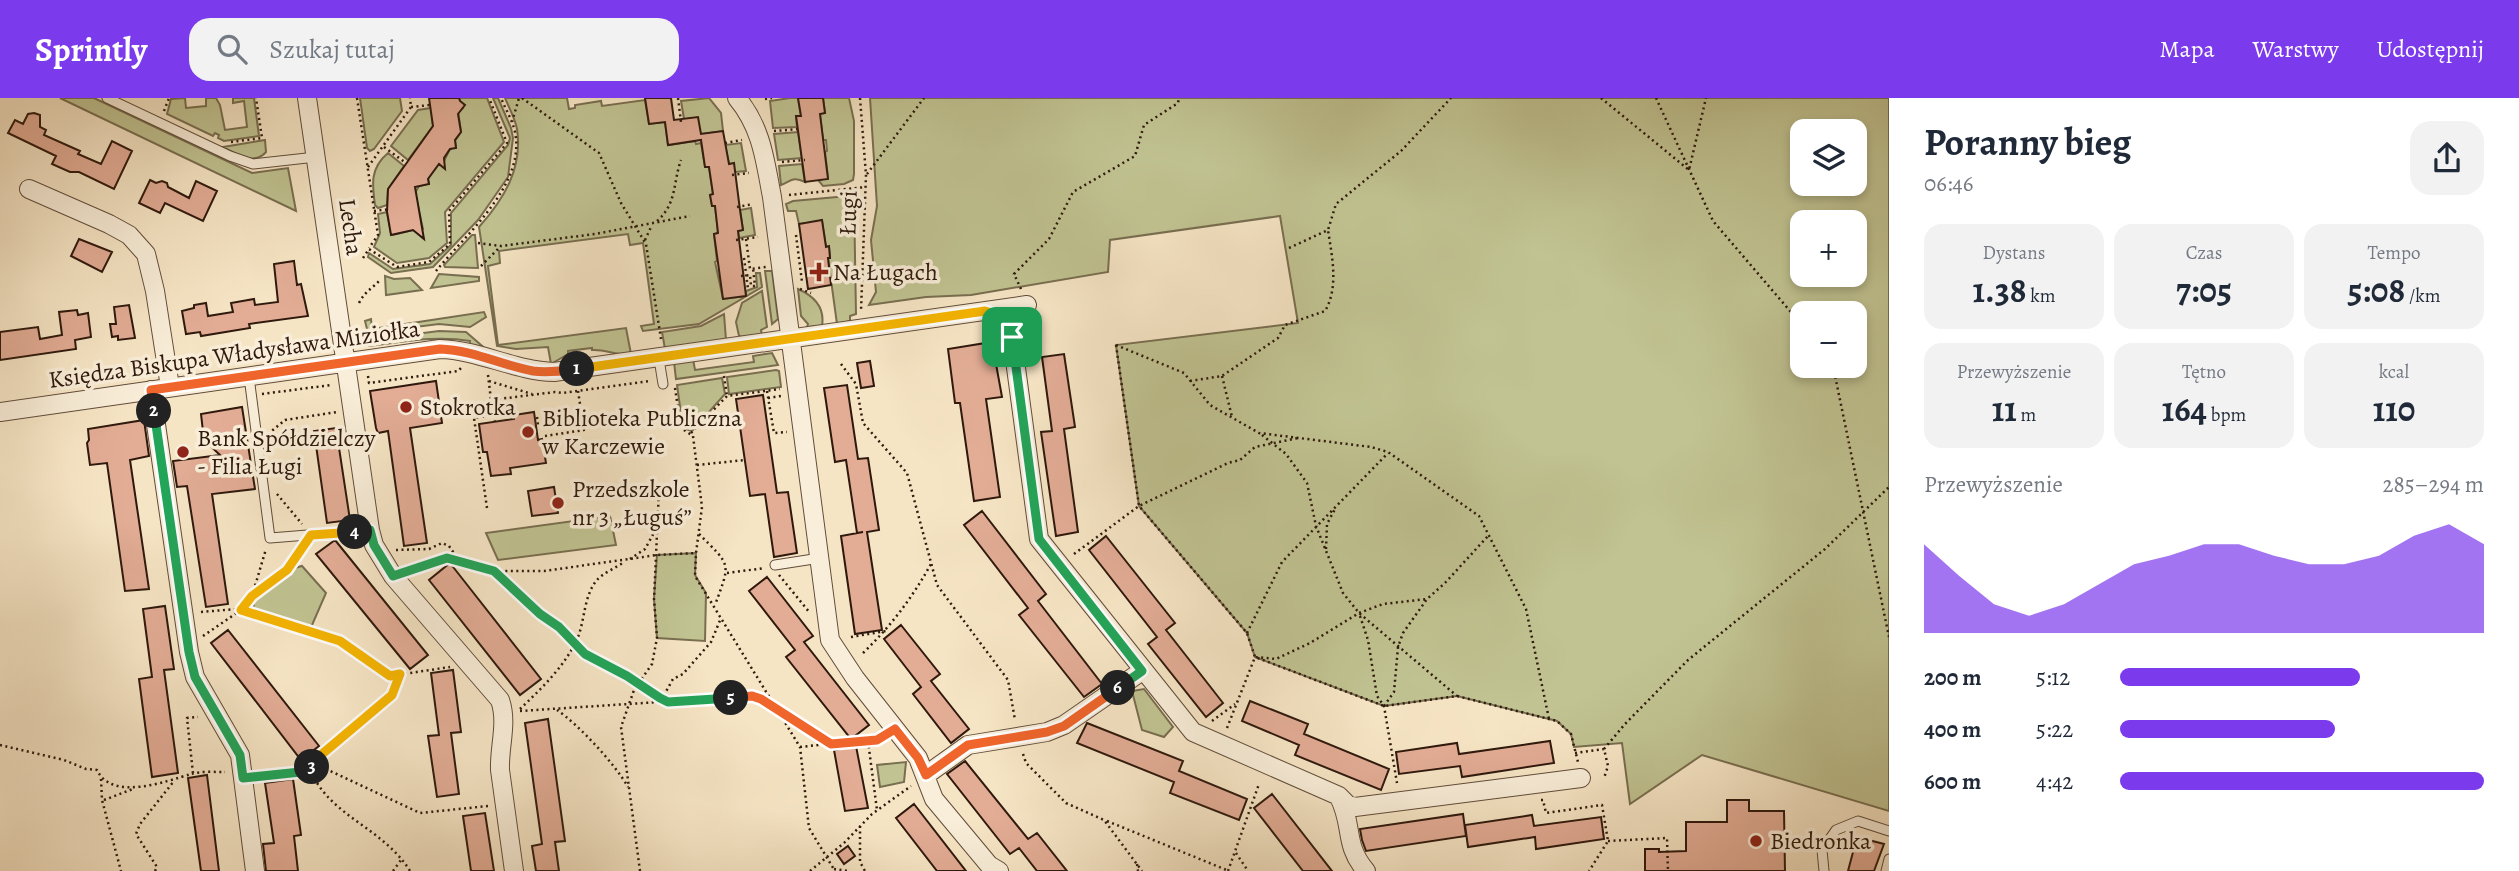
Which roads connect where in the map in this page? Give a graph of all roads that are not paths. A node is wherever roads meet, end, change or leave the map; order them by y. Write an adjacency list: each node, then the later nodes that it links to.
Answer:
1 (107, 98): 4 (lane)
2 (307, 98): 4 (street, Lecha)
3 (737, 98): 8 (street)
4 (316, 157): 10 (street, Lecha)
5 (29, 189): 13 (street)
6 (1027, 305): 7 (street, Księdza Biskupa Władysława Miziołka)
7 (985, 311): 8 (street, Księdza Biskupa Władysława Miziołka); 19 (street)
8 (790, 339): 9 (street, Księdza Biskupa Władysława Miziołka); 17 (street)
9 (659, 359): 10 (street, Księdza Biskupa Władysława Miziołka); 12 (lane)
10 (345, 362): 11 (street, Księdza Biskupa Władysława Miziołka); 16 (street, Lecha)
11 (249, 377): 13 (street, Księdza Biskupa Władysława Miziołka); 16 (lane)
12 (662, 382)
13 (170, 387): 14 (street, Księdza Biskupa Władysława Miziołka)
14 (151, 390): 15 (street, Księdza Biskupa Władysława Miziołka); 25 (street)
15 (0, 412)
16 (370, 530): 26 (street, Lecha)
17 (820, 558): 18 (lane); 20 (street)
18 (775, 565)
19 (1142, 671): 20 (street); 22 (street)
20 (926, 775): 27 (street)
21 (1581, 778): 22 (street)
22 (1339, 796): 28 (street)
23 (1889, 831): 29 (lane)
24 (1889, 859): 30 (lane)
25 (255, 871)
26 (514, 871)
27 (999, 871)
28 (1366, 871)
29 (1824, 871)
30 (1886, 871)

